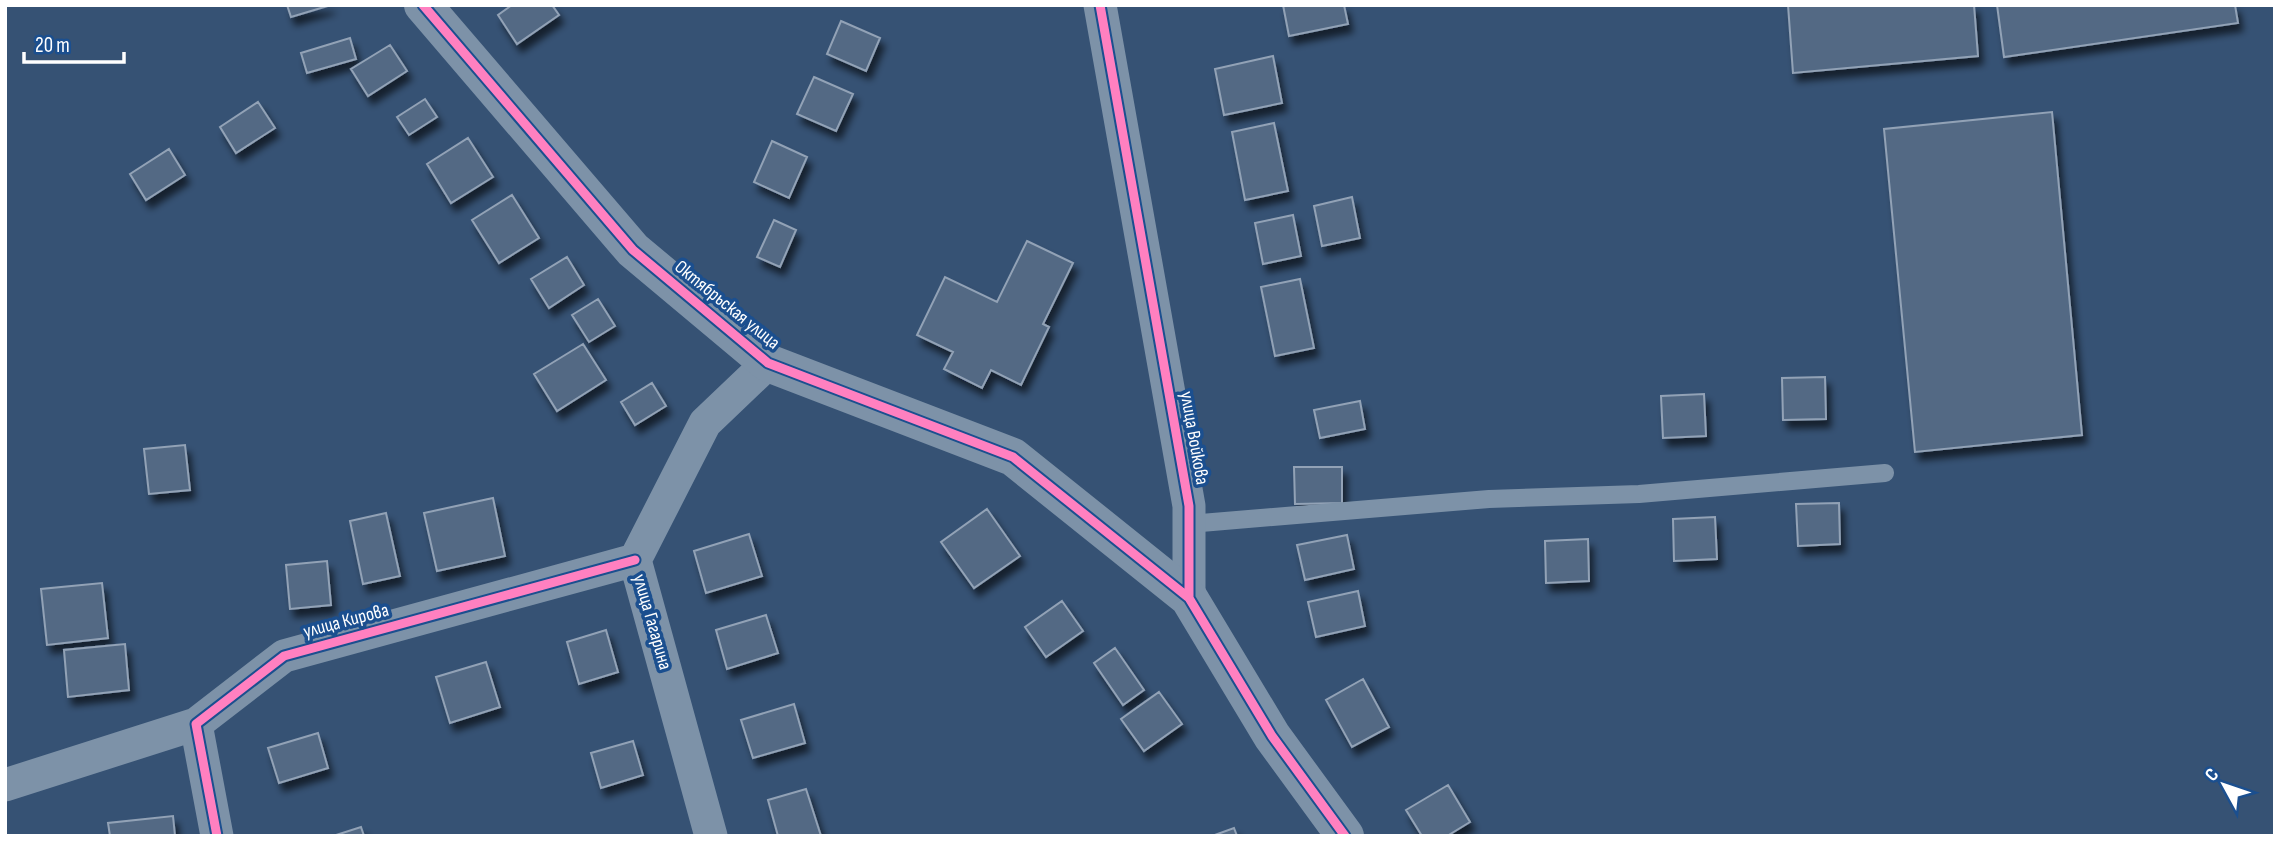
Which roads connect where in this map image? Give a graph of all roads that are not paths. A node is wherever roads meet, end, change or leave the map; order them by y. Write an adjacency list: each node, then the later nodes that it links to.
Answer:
1 (423, 5): 3 (street, Октябрьская улица)
2 (1100, 5): 5 (street, улица Войкова)
3 (768, 363): 6 (street, улица Гагарина); 7 (street, Октябрьская улица)
4 (1885, 473): 5 (lane)
5 (1189, 524): 7 (street, улица Войкова)
6 (635, 560): 8 (street, улица Кирова); 11 (street, улица Гагарина)
7 (1189, 598): 12 (street)
8 (196, 724): 9 (street, улица Кирова); 10 (street)
9 (5, 785)
10 (216, 836)
11 (711, 836)
12 (1345, 836)

